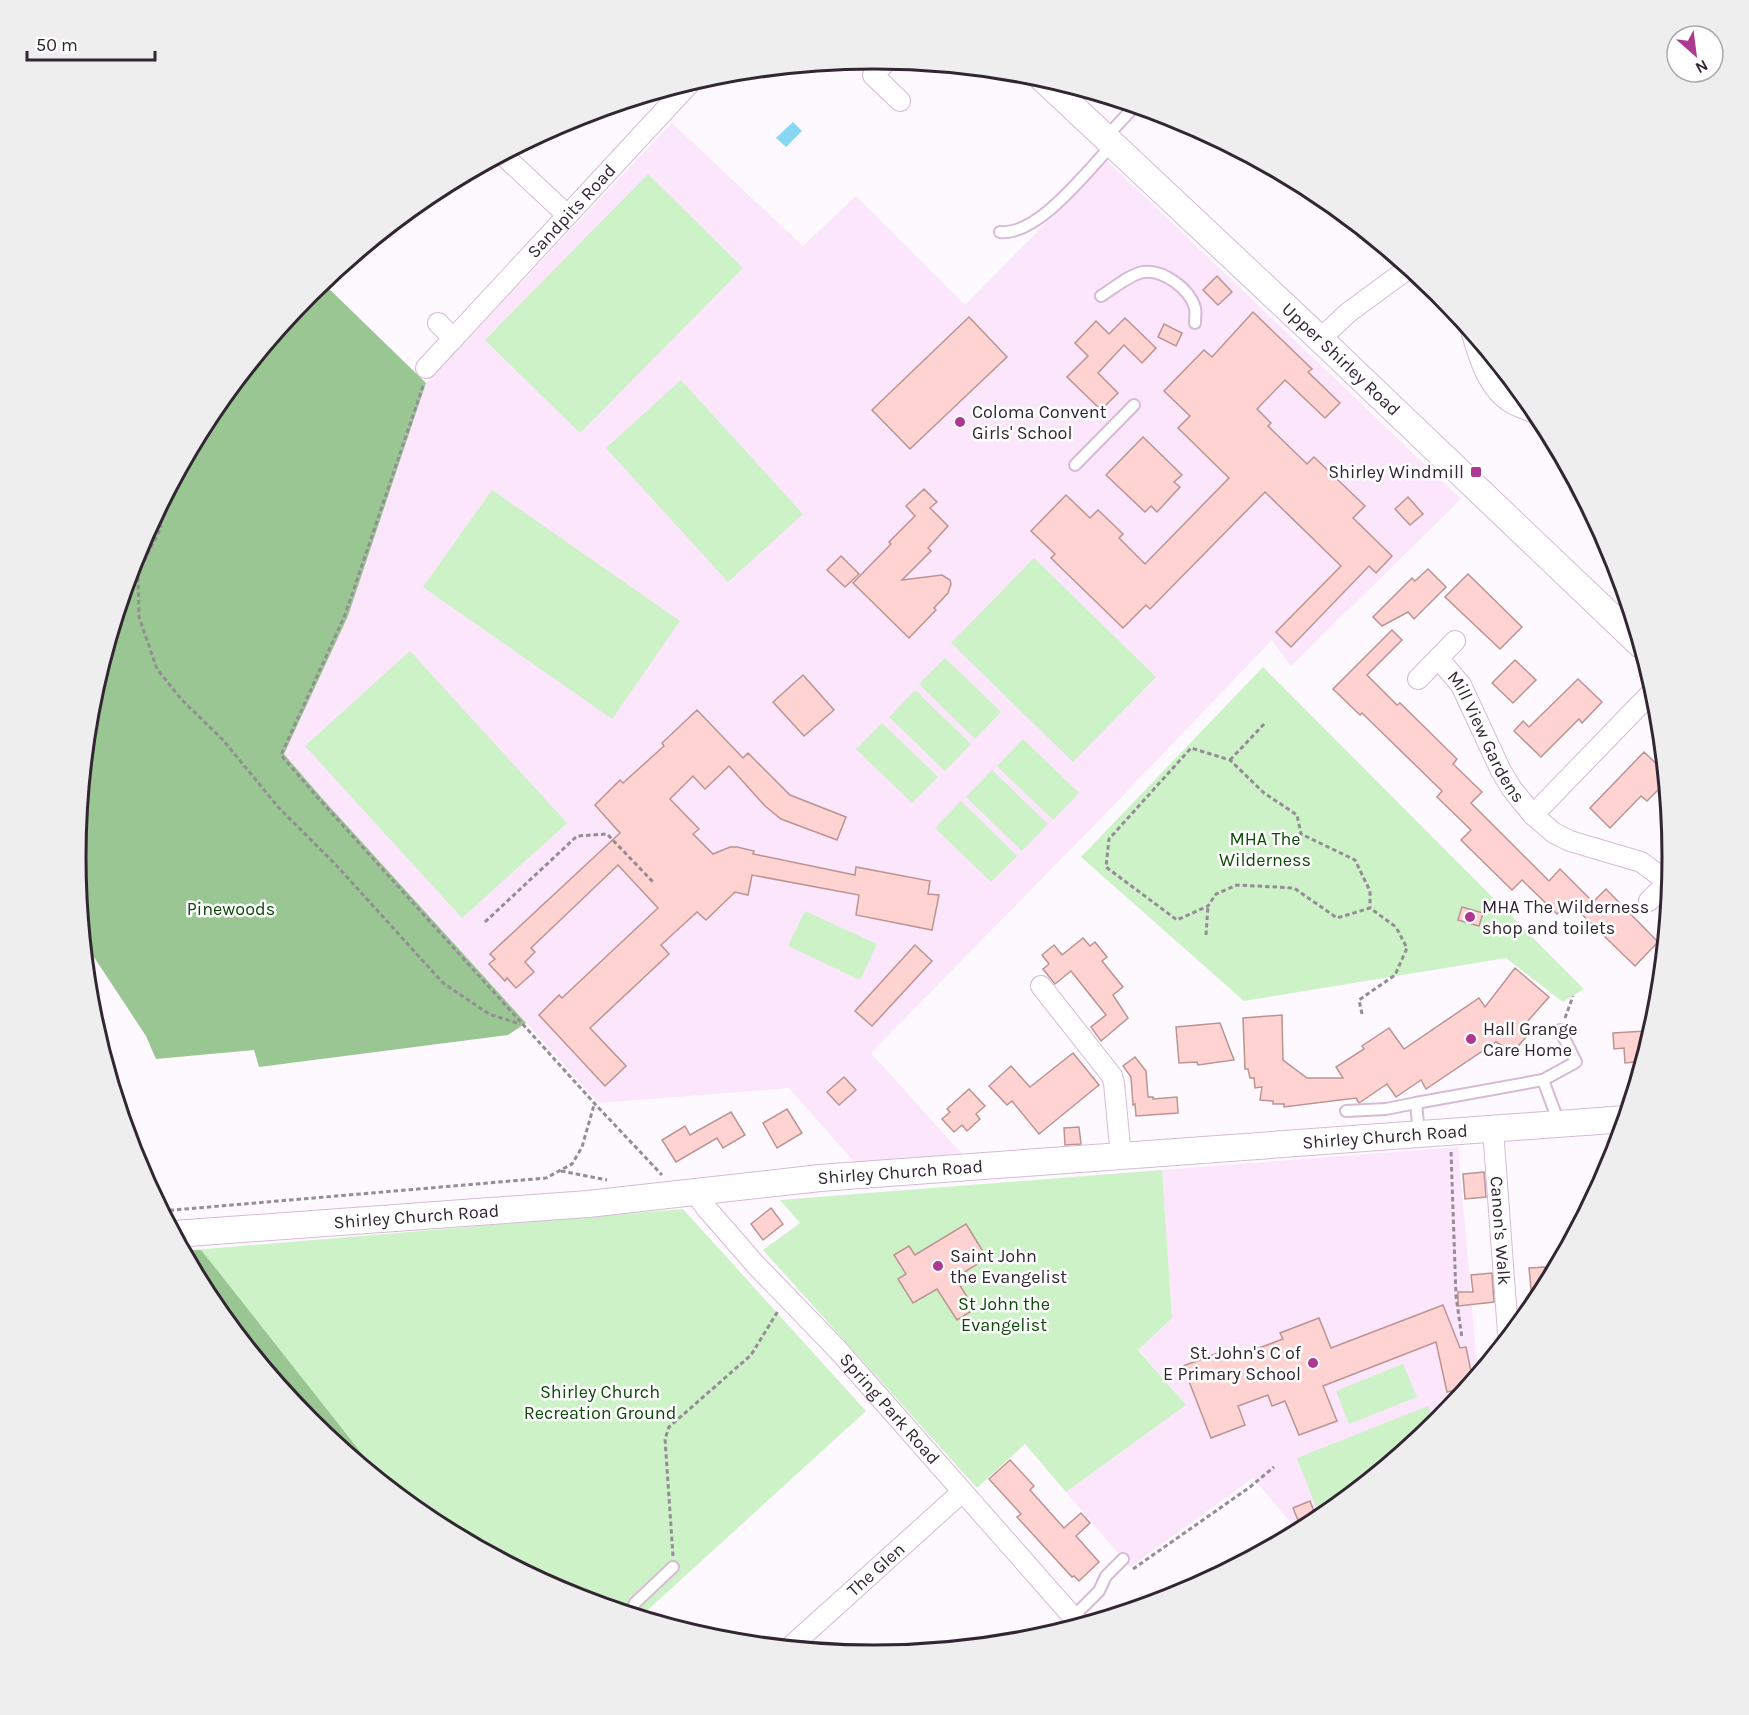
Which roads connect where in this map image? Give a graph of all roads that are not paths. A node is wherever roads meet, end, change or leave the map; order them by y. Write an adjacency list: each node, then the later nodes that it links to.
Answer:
1 (867, 69): 4 (street)
2 (1055, 90): 6 (street, Upper Shirley Road)
3 (680, 94): 8 (street, Sandpits Road)
4 (900, 101)
5 (1131, 112): 6 (lane)
6 (1109, 142): 9 (lane); 15 (street, Upper Shirley Road)
7 (508, 160): 8 (street)
8 (567, 214): 14 (street, Sandpits Road)
9 (1000, 232)
10 (1402, 272): 15 (street)
11 (1101, 296): 13 (lane)
12 (438, 323): 14 (street)
13 (1195, 323)
14 (453, 339): 17 (street, Sandpits Road)
15 (1320, 339): 21 (street, Upper Shirley Road)
16 (1476, 349): 19 (street)
17 (426, 368)
18 (1134, 405): 20 (lane)
19 (1522, 407)
20 (1075, 465)
21 (1630, 635)
22 (1455, 641): 23 (street, Mill View Gardens)
23 (1438, 658): 24 (street, Mill View Gardens); 26 (street, Mill View Gardens)
24 (1418, 678)
25 (1647, 698): 26 (street, Mill View Gardens)
26 (1533, 815): 27 (street, Mill View Gardens)
27 (1662, 876)
28 (1662, 889): 29 (street, Mill View Gardens)
29 (1649, 901)
30 (1041, 986): 39 (street)
31 (1560, 1030): 32 (lane)
32 (1543, 1080): 33 (lane); 36 (lane)
33 (1416, 1103): 34 (lane); 38 (lane)
34 (1346, 1111)
35 (1618, 1119): 36 (street, Shirley Church Road)
36 (1559, 1123): 37 (street, Shirley Church Road)
37 (1493, 1129): 38 (street, Shirley Church Road); 42 (street, Canon's Walk)
38 (1419, 1134): 39 (street, Shirley Church Road)
39 (1121, 1157): 40 (street, Shirley Church Road)
40 (699, 1191): 41 (street, Shirley Church Road); 43 (street, Spring Park Road)
41 (182, 1233)
42 (1508, 1327)
43 (962, 1492): 48 (street, Spring Park Road); 49 (street, The Glen)
44 (1123, 1559): 47 (lane)
45 (674, 1568): 46 (lane)
46 (633, 1608)
47 (1078, 1619)
48 (1076, 1620)
49 (796, 1641)

